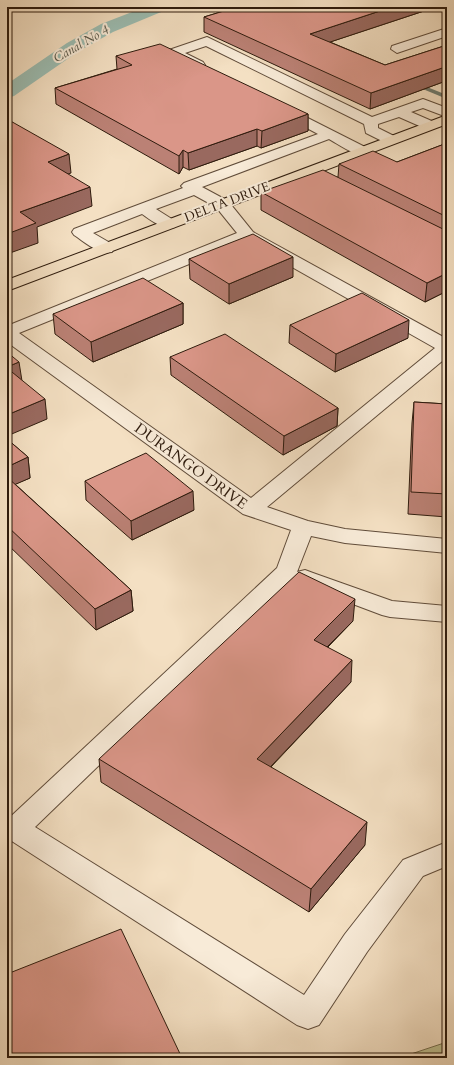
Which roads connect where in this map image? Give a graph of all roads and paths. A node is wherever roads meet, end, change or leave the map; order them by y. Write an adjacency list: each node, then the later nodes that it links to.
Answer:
1 (447, 32): 2 (street)
2 (397, 49)
3 (209, 71): 5 (street)
4 (271, 103): 10 (street)
5 (350, 111): 9 (street); 10 (street)
6 (399, 112): 7 (street); 9 (street); 11 (street)
7 (447, 113)
8 (447, 119): 11 (main road, DELTA DRIVE)
9 (371, 122): 13 (street)
10 (312, 125): 12 (street)
11 (429, 125): 13 (main road, DELTA DRIVE)
12 (330, 134): 14 (street); 17 (street)
13 (391, 140): 14 (main road, DELTA DRIVE)
14 (362, 151): 15 (main road, DELTA DRIVE)
15 (306, 172): 16 (street); 18 (main road, DELTA DRIVE)
16 (327, 183)
17 (195, 190): 18 (street); 19 (street)
18 (222, 204): 20 (main road, DELTA DRIVE); 21 (street)
19 (143, 208): 20 (street); 22 (street)
20 (169, 224): 22 (main road, DELTA DRIVE)
21 (246, 235): 24 (street); 25 (street)
22 (106, 248): 23 (main road, DELTA DRIVE)
23 (7, 286)
24 (7, 333): 26 (street, DURANGO DRIVE)
25 (447, 347): 26 (street)
26 (251, 509): 27 (street, DURANGO DRIVE)
27 (304, 527): 28 (street, DURANGO DRIVE); 29 (street)
28 (447, 546)
29 (287, 571): 30 (street); 31 (street)
30 (447, 614)
31 (447, 853)

